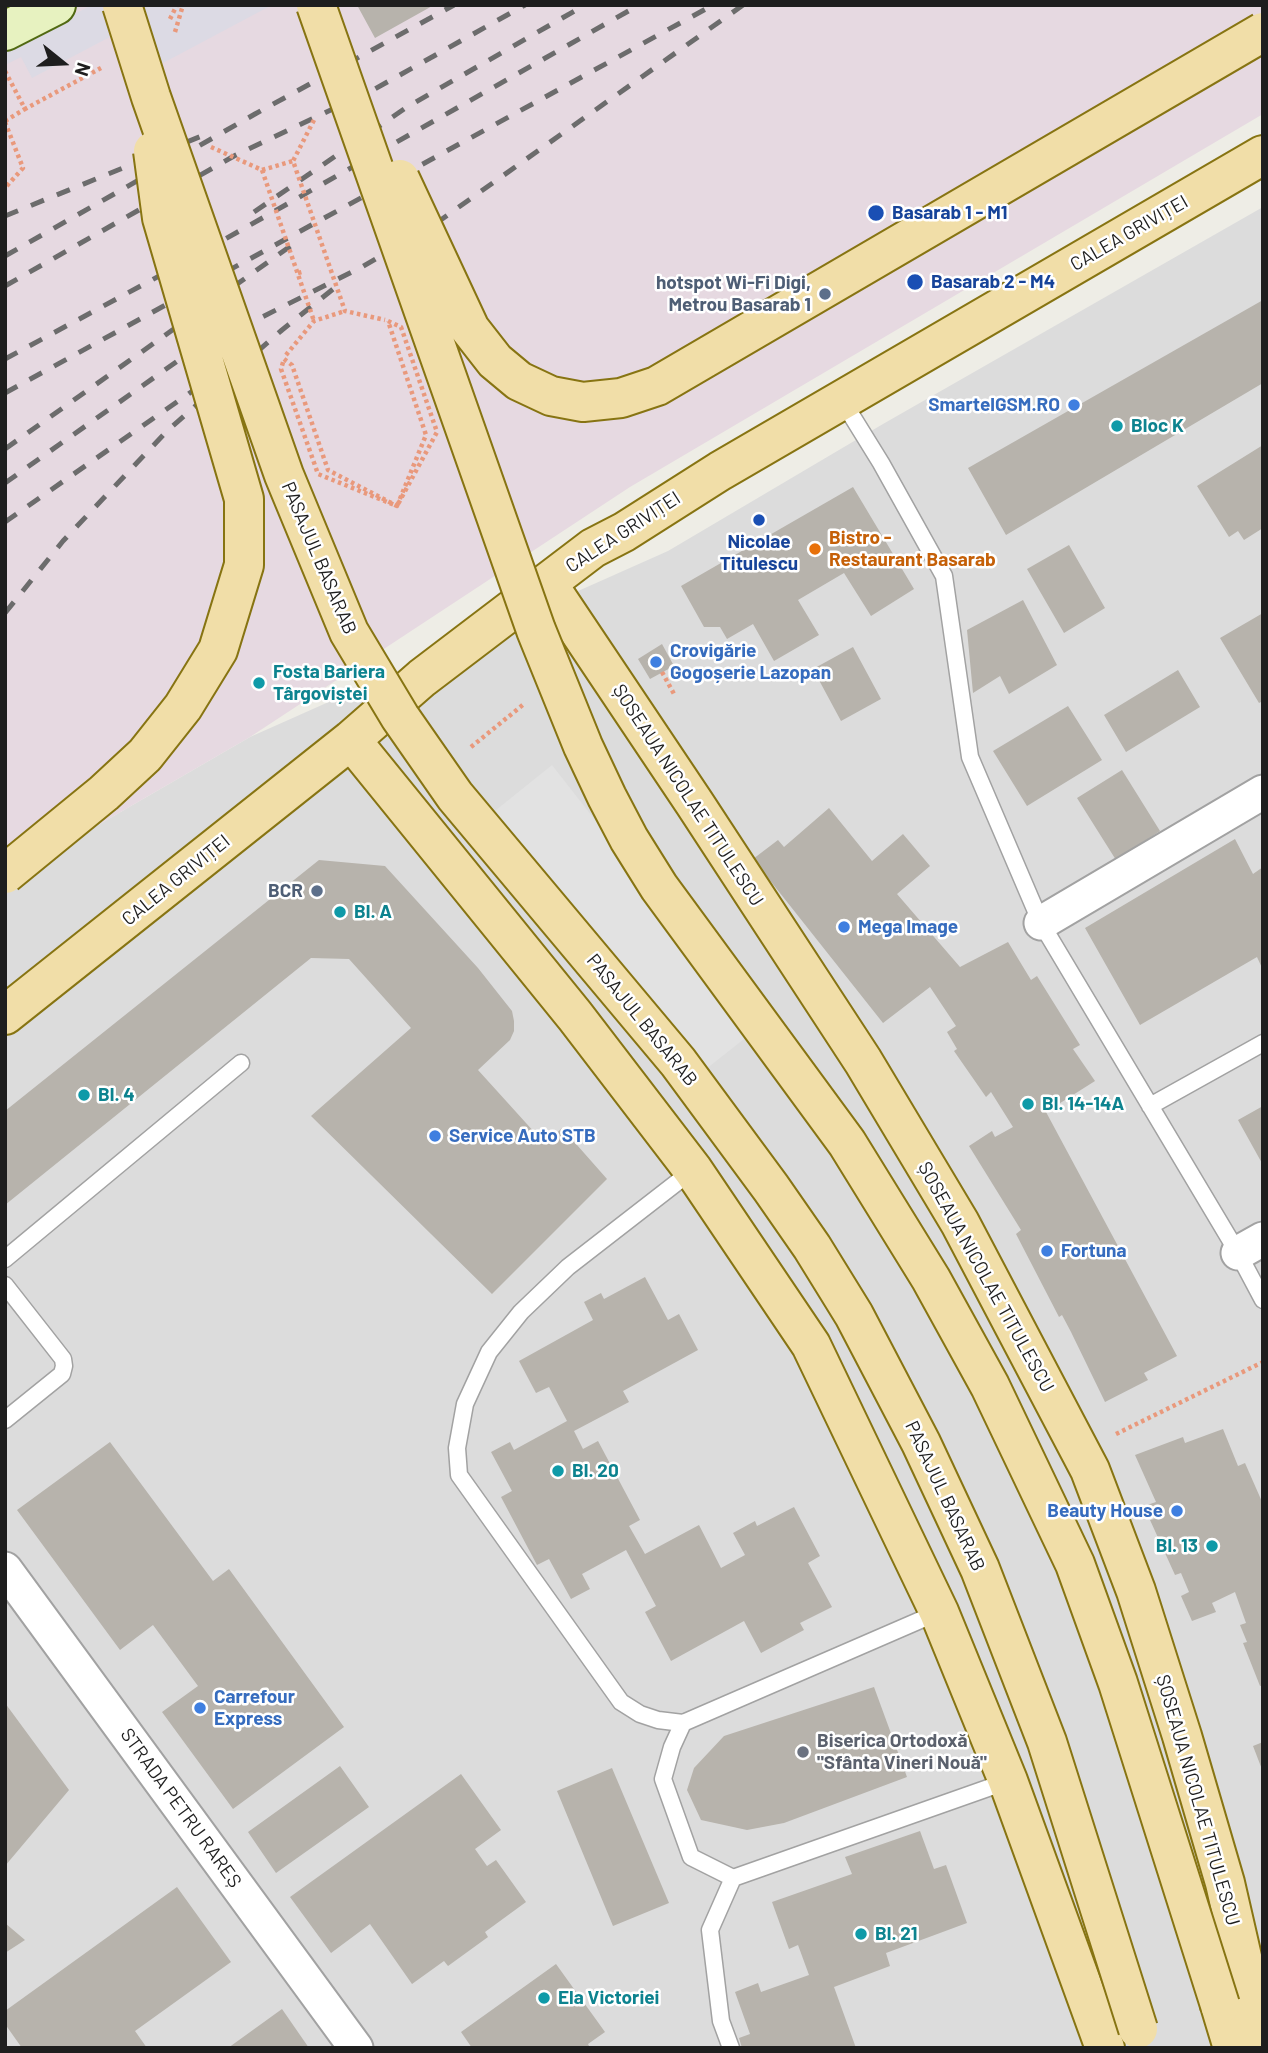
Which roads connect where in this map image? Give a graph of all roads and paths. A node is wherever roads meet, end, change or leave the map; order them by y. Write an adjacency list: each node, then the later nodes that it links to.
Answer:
1 (56, 5): 6 (main road)
2 (122, 5): 11 (main road, PASAJUL BASARAB, bridge)
3 (183, 5): 5 (path)
4 (316, 5): 8 (main road, bridge)
5 (174, 30)
6 (5, 31)
7 (1263, 33): 8 (main road, bridge)
8 (335, 61): 58 (main road, bridge)
9 (113, 62): 12 (path)
10 (5, 71): 12 (path)
11 (151, 97): 35 (main road, bridge); 54 (main road, PASAJUL BASARAB, bridge)
12 (25, 109): 14 (path)
13 (319, 109): 17 (path, bridge)
14 (5, 122): 19 (path)
15 (208, 145): 18 (path, bridge)
16 (1263, 155): 24 (main road, CALEA GRIVIȚEI)
17 (293, 161): 18 (path); 20 (path, bridge)
18 (262, 170): 21 (path, bridge)
19 (5, 188)
20 (345, 311): 21 (path); 22 (path, bridge)
21 (314, 321): 23 (path)
22 (388, 321)
23 (284, 359)
24 (842, 400): 30 (main road, CALEA GRIVIȚEI); 36 (lane)
25 (437, 432): 29 (path)
26 (426, 435): 29 (path)
27 (328, 470): 29 (path)
28 (318, 474): 29 (path)
29 (397, 506)
30 (547, 583): 32 (main road, CALEA GRIVIȚEI); 48 (main road, ȘOSEAUA NICOLAE TITULESCU)
31 (528, 701): 33 (path)
32 (351, 740): 37 (main road, CALEA GRIVIȚEI); 41 (main road)
33 (465, 752)
34 (1263, 792): 36 (street)
35 (5, 874)
36 (1041, 923): 40 (lane)
37 (5, 1015)
38 (1263, 1043): 40 (lane)
39 (241, 1063): 43 (lane)
40 (1150, 1106): 42 (lane)
41 (693, 1170): 50 (main road); 51 (lane)
42 (1250, 1246): 45 (lane)
43 (5, 1259)
44 (5, 1285): 47 (lane)
45 (1263, 1300)
46 (1263, 1362): 48 (path)
47 (5, 1420)
48 (1081, 1451): 59 (main road, ȘOSEAUA NICOLAE TITULESCU)
49 (5, 1569): 55 (street, STRADA PETRU RAREȘ)
50 (939, 1612): 51 (lane); 52 (main road)
51 (683, 1723): 53 (lane)
52 (1008, 1781): 53 (lane); 57 (main road)
53 (733, 1878): 56 (lane)
54 (1141, 2038)
55 (356, 2048)
56 (732, 2048)
57 (1105, 2048)
58 (1233, 2048)
59 (1261, 2048)

